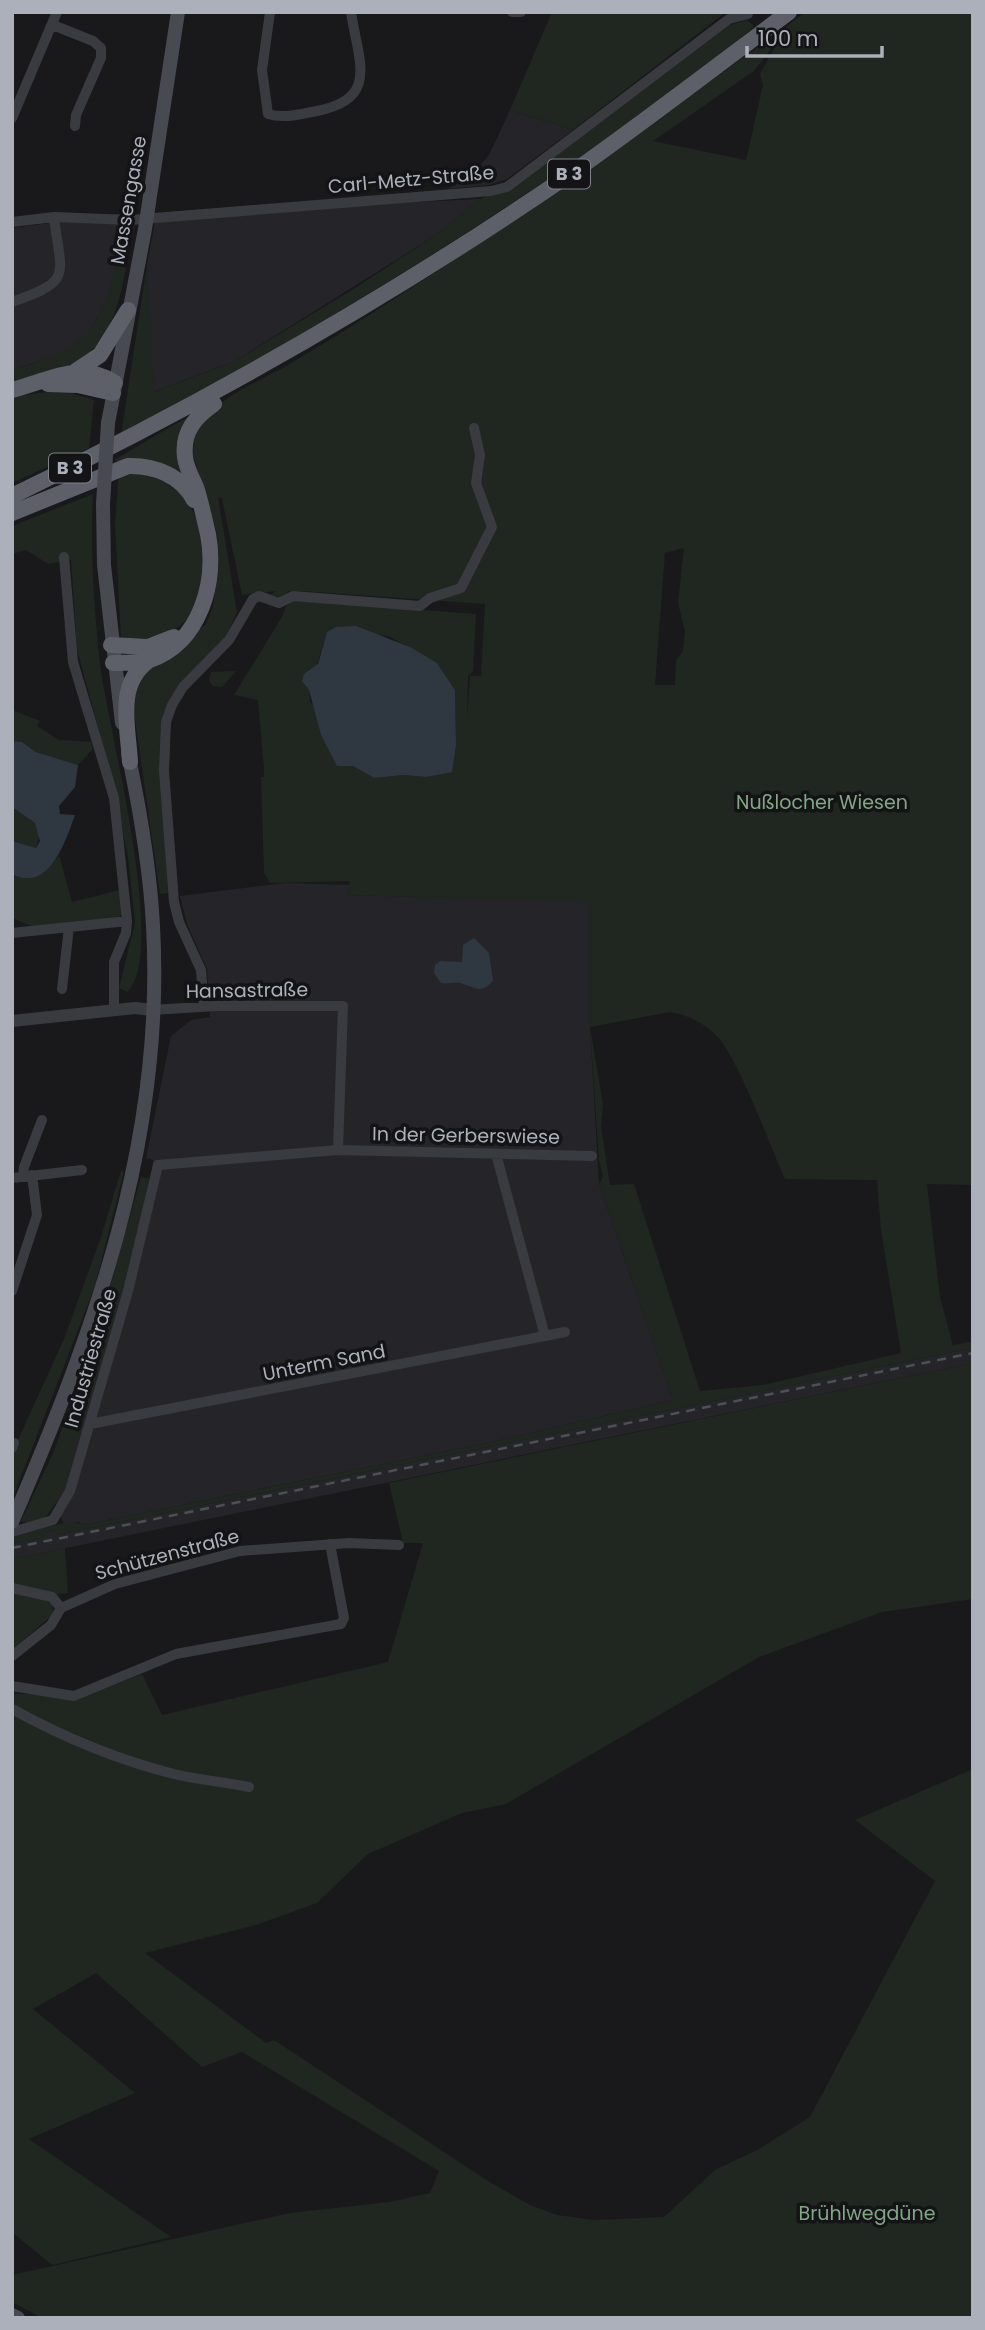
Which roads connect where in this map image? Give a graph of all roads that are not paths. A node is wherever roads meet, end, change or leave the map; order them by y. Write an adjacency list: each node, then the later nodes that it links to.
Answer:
1 (57, 12): 7 (street)
2 (178, 12): 11 (main road, Massengasse)
3 (271, 12): 4 (street)
4 (351, 12)
5 (789, 12): 17 (highway, B 3)
6 (748, 14): 11 (street, Carl-Metz-Straße)
7 (53, 25): 8 (street); 9 (street)
8 (12, 118)
9 (75, 126)
10 (54, 217): 11 (street, Carl-Metz-Straße); 12 (street, Carl-Metz-Straße); 13 (street)
11 (146, 218): 14 (main road, Massengasse)
12 (12, 222)
13 (12, 302)
14 (128, 310): 15 (highway); 18 (main road, Massengasse)
15 (75, 372): 16 (highway); 18 (highway)
16 (35, 384): 18 (highway); 19 (highway)
17 (230, 386): 21 (highway, B 3); 23 (highway)
18 (114, 388): 26 (main road, Massengasse, bridge)
19 (12, 390)
20 (474, 428): 34 (street)
21 (12, 496)
22 (12, 513): 23 (highway)
23 (205, 521): 25 (highway)
24 (64, 557): 30 (street)
25 (191, 626): 26 (highway); 27 (highway)
26 (111, 646): 28 (main road)
27 (149, 660): 28 (highway); 29 (highway)
28 (113, 663): 29 (main road)
29 (130, 762): 35 (main road)
30 (127, 920): 31 (street); 36 (street)
31 (69, 927): 32 (street); 33 (street)
32 (12, 933)
33 (62, 989)
34 (204, 1006): 35 (street, Hansastraße); 39 (street, Hansastraße)
35 (152, 1010): 36 (street); 50 (main road)
36 (114, 1011): 37 (street)
37 (12, 1021)
38 (42, 1120): 44 (street)
39 (338, 1150): 40 (street, In der Gerberswiese); 42 (street, In der Gerberswiese)
40 (496, 1154): 41 (street, In der Gerberswiese); 48 (street)
41 (592, 1156)
42 (162, 1163): 49 (street, Industriestraße)
43 (82, 1170): 44 (street)
44 (27, 1176): 45 (street); 46 (street)
45 (12, 1178)
46 (12, 1291)
47 (565, 1332): 48 (street, Unterm Sand)
48 (545, 1336): 49 (street, Unterm Sand)
49 (90, 1424): 51 (street, Industriestraße)
50 (14, 1517)
51 (12, 1532)
52 (330, 1544): 53 (street, Schützenstraße); 55 (street, Schützenstraße); 57 (street)
53 (399, 1545)
54 (12, 1588): 55 (street)
55 (61, 1608): 56 (street, Schützenstraße)
56 (12, 1656)
57 (12, 1686)
58 (12, 1709): 59 (street)
59 (249, 1787)
60 (12, 2315): 61 (main road)
61 (18, 2318)

